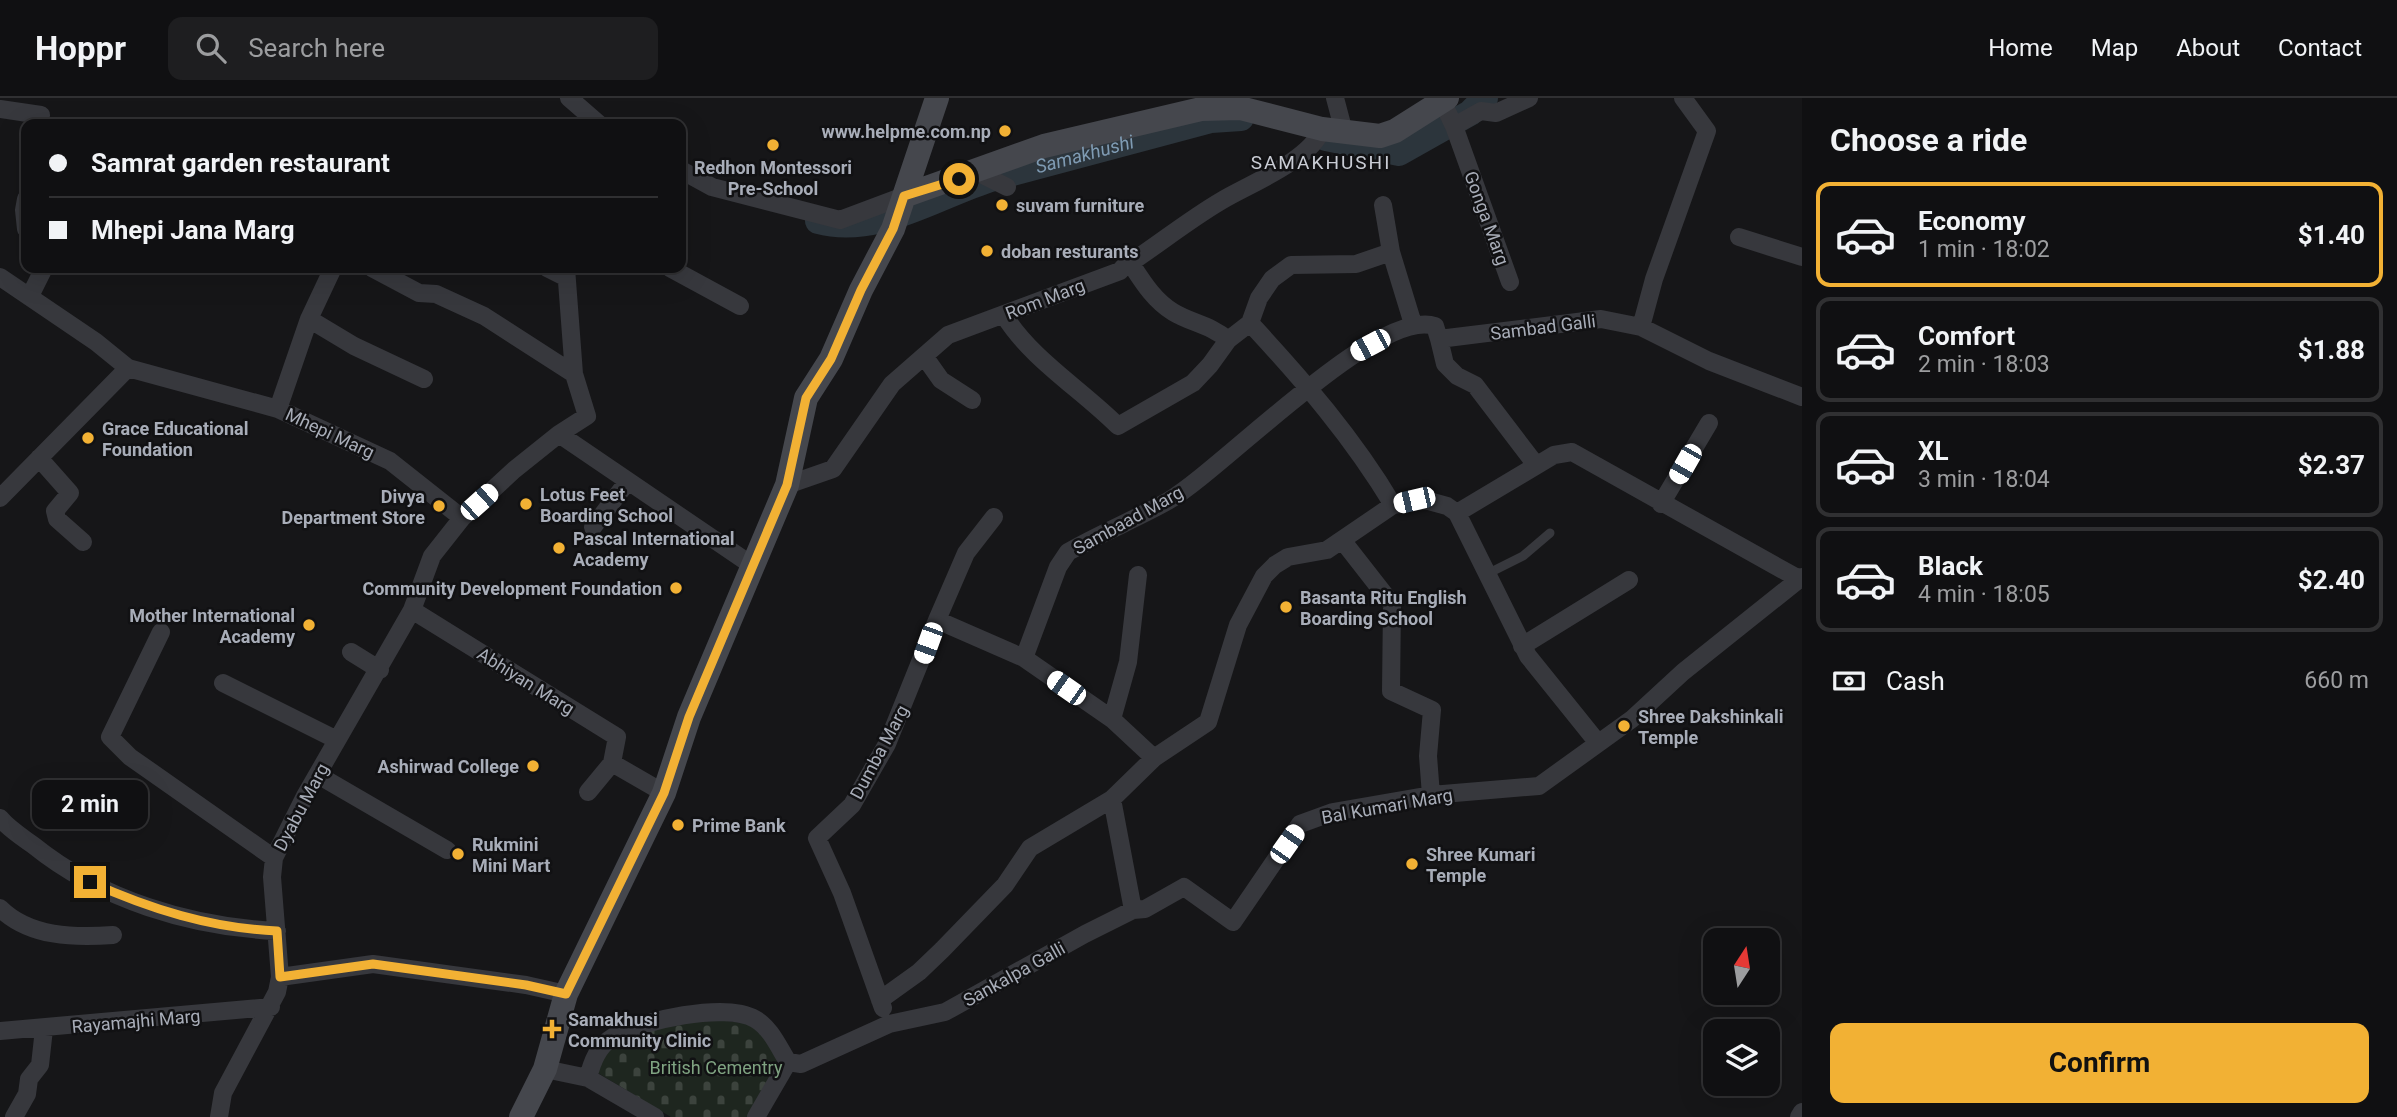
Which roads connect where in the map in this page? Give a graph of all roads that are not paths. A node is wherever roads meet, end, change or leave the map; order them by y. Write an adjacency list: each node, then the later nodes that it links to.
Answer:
1 (569, 98): 9 (street)
2 (937, 98): 14 (main road)
3 (1335, 98): 10 (street)
4 (1529, 98): 7 (street)
5 (1683, 98): 33 (street)
6 (0, 109): 8 (street)
7 (1448, 110): 10 (main road); 26 (street, Gonga Marg)
8 (42, 112)
9 (589, 119)
10 (1325, 134): 11 (main road); 19 (street, Rom Marg)
11 (977, 172): 13 (street); 14 (main road)
12 (686, 173): 14 (street)
13 (1007, 187)
14 (904, 200): 49 (main road)
15 (1383, 205): 17 (street)
16 (1739, 237): 18 (street)
17 (1391, 252): 31 (street); 32 (street)
18 (1802, 257)
19 (1129, 261): 29 (street, Rom Marg); 35 (street)
20 (42, 273): 27 (street)
21 (330, 273): 30 (street)
22 (382, 273): 38 (street)
23 (565, 273): 38 (street)
24 (679, 273): 28 (street)
25 (0, 277): 27 (street, Mhepi Marg)
26 (1510, 282)
27 (30, 296): 37 (street, Mhepi Marg)
28 (740, 306)
29 (1004, 315): 35 (street); 36 (street, Rom Marg)
30 (309, 319): 39 (street); 43 (street)
31 (1250, 323): 35 (street); 40 (street)
32 (1413, 324): 34 (street); 40 (street, Sambaad Marg)
33 (1641, 327): 34 (street, Sambad Galli); 41 (street, Sambad Galli)
34 (1439, 339): 47 (street)
35 (1228, 340)
36 (923, 356): 42 (street); 49 (street, Rom Marg)
37 (128, 368): 43 (street, Mhepi Marg); 46 (street)
38 (574, 374): 45 (street)
39 (424, 379)
40 (1310, 388): 52 (street); 70 (street, Sambaad Marg)
41 (1802, 397)
42 (972, 400)
43 (278, 409): 55 (street, Mhepi Marg)
44 (1709, 423): 51 (street)
45 (559, 433): 48 (street); 55 (street)
46 (39, 458): 50 (street); 59 (street)
47 (1536, 466): 51 (street); 53 (street)
48 (628, 481): 56 (street); 60 (street)
49 (787, 485): 60 (main road)
50 (0, 498)
51 (1661, 504): 63 (street)
52 (1393, 505): 53 (street); 58 (street)
53 (1457, 513): 61 (street)
54 (994, 517): 66 (street)
55 (462, 518): 65 (street, Dyabu Marg)
56 (593, 527)
57 (1550, 533): 61 (lane)
58 (1342, 540): 76 (street); 81 (street)
59 (83, 542)
60 (752, 566): 80 (main road)
61 (1487, 574): 68 (street)
62 (1138, 575): 73 (street)
63 (1801, 578): 75 (street, Bal Kumari Marg)
64 (1629, 580): 68 (street)
65 (412, 610): 71 (street, Dyabu Marg); 77 (street, Abhiyan Marg)
66 (937, 621): 70 (street); 92 (street, Dumba Marg)
67 (161, 632): 85 (street)
68 (1522, 646): 75 (street)
69 (351, 652): 71 (street)
70 (1024, 658): 73 (street)
71 (380, 670): 74 (street, Dyabu Marg)
72 (223, 684): 74 (street)
73 (1112, 719): 76 (street)
74 (337, 740): 78 (street, Dyabu Marg)
75 (1598, 743): 81 (street, Bal Kumari Marg)
76 (1154, 758): 82 (street)
77 (612, 764): 79 (street); 80 (street)
78 (318, 775): 84 (street); 85 (street, Dyabu Marg)
79 (588, 792)
80 (664, 793): 91 (main road)
81 (1431, 795): 87 (street, Bal Kumari Marg)
82 (1112, 799): 87 (street); 92 (street)
83 (0, 818): 88 (street)
84 (447, 850)
85 (274, 858): 88 (street, Dyabu Marg)
86 (0, 908): 89 (street)
87 (1133, 910): 94 (street, Sankalpa Galli)
88 (277, 931): 90 (street, Dyabu Marg)
89 (113, 935)
90 (280, 977): 91 (street); 93 (street, Dyabu Marg)
91 (566, 994): 98 (main road)
92 (880, 1000): 94 (street)
93 (271, 1007): 95 (street, Rayamajhi Marg); 102 (street, Dyabu Marg)
94 (889, 1024): 97 (street)
95 (44, 1029): 96 (street, Rayamajhi Marg); 101 (street)
96 (0, 1031)
97 (788, 1062): 99 (street); 105 (street)
98 (545, 1069): 99 (street); 103 (main road)
99 (588, 1077): 104 (street)
100 (1802, 1112): 106 (street)
101 (14, 1117)
102 (219, 1117)
103 (521, 1117)
104 (655, 1117)
105 (756, 1117)
106 (1799, 1117)

